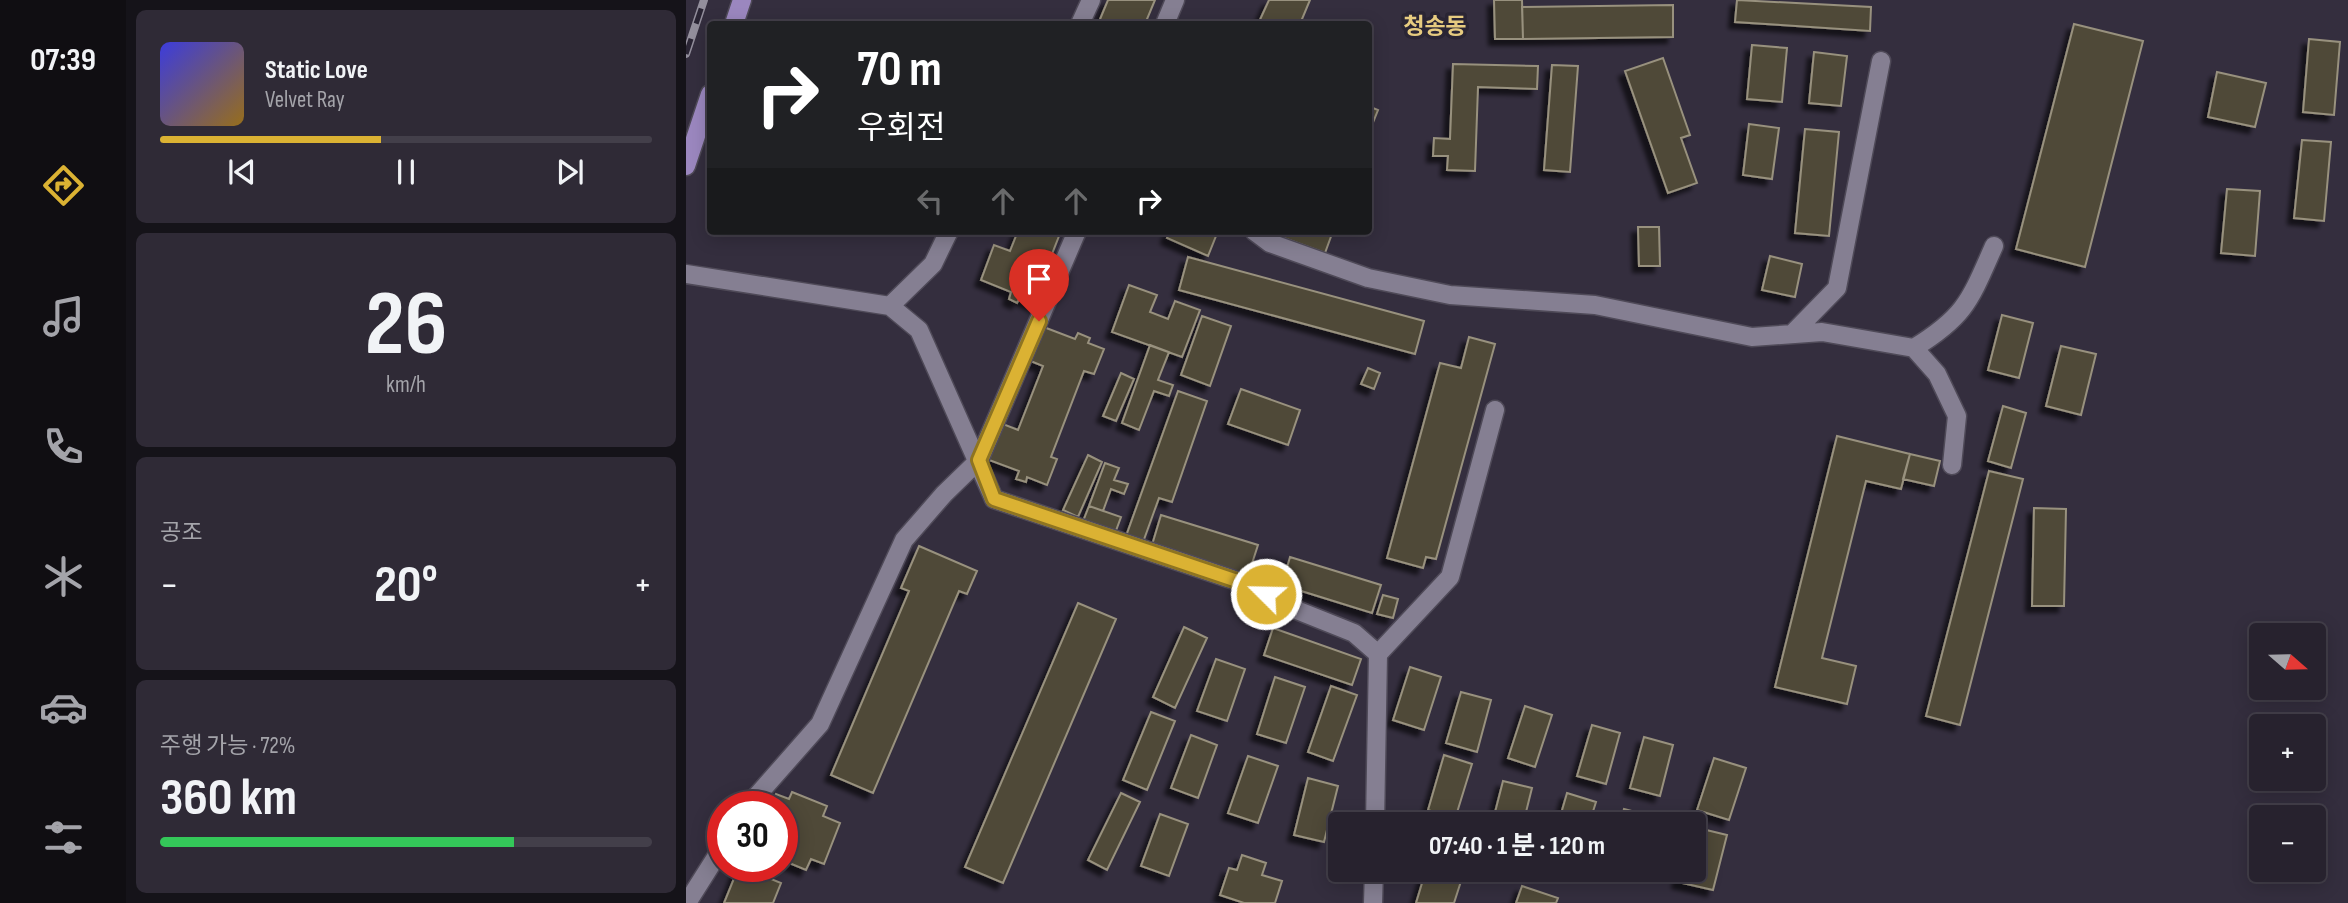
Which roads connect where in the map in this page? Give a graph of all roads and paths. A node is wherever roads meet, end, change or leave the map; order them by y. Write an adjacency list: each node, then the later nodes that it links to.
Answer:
1 (743, 0): 4 (main road)
2 (1091, 0): 5 (street)
3 (1175, 0): 6 (street)
4 (735, 21)
5 (1081, 21)
6 (1166, 21)
7 (1881, 61): 16 (street)
8 (707, 103): 9 (main road)
9 (686, 166)
10 (947, 235): 15 (street)
11 (1075, 235): 19 (street)
12 (1259, 235): 16 (street)
13 (1994, 246): 17 (street)
14 (686, 274): 15 (street)
15 (890, 306): 19 (street)
16 (1792, 334): 17 (street)
17 (1914, 348): 20 (street)
18 (1495, 410): 21 (street)
19 (979, 460): 21 (street); 22 (street)
20 (1952, 465)
21 (1378, 654): 23 (street)
22 (761, 791)
23 (1375, 812)
24 (707, 871): 26 (street)
25 (1374, 882): 27 (street)
26 (687, 903)
27 (1373, 903)

